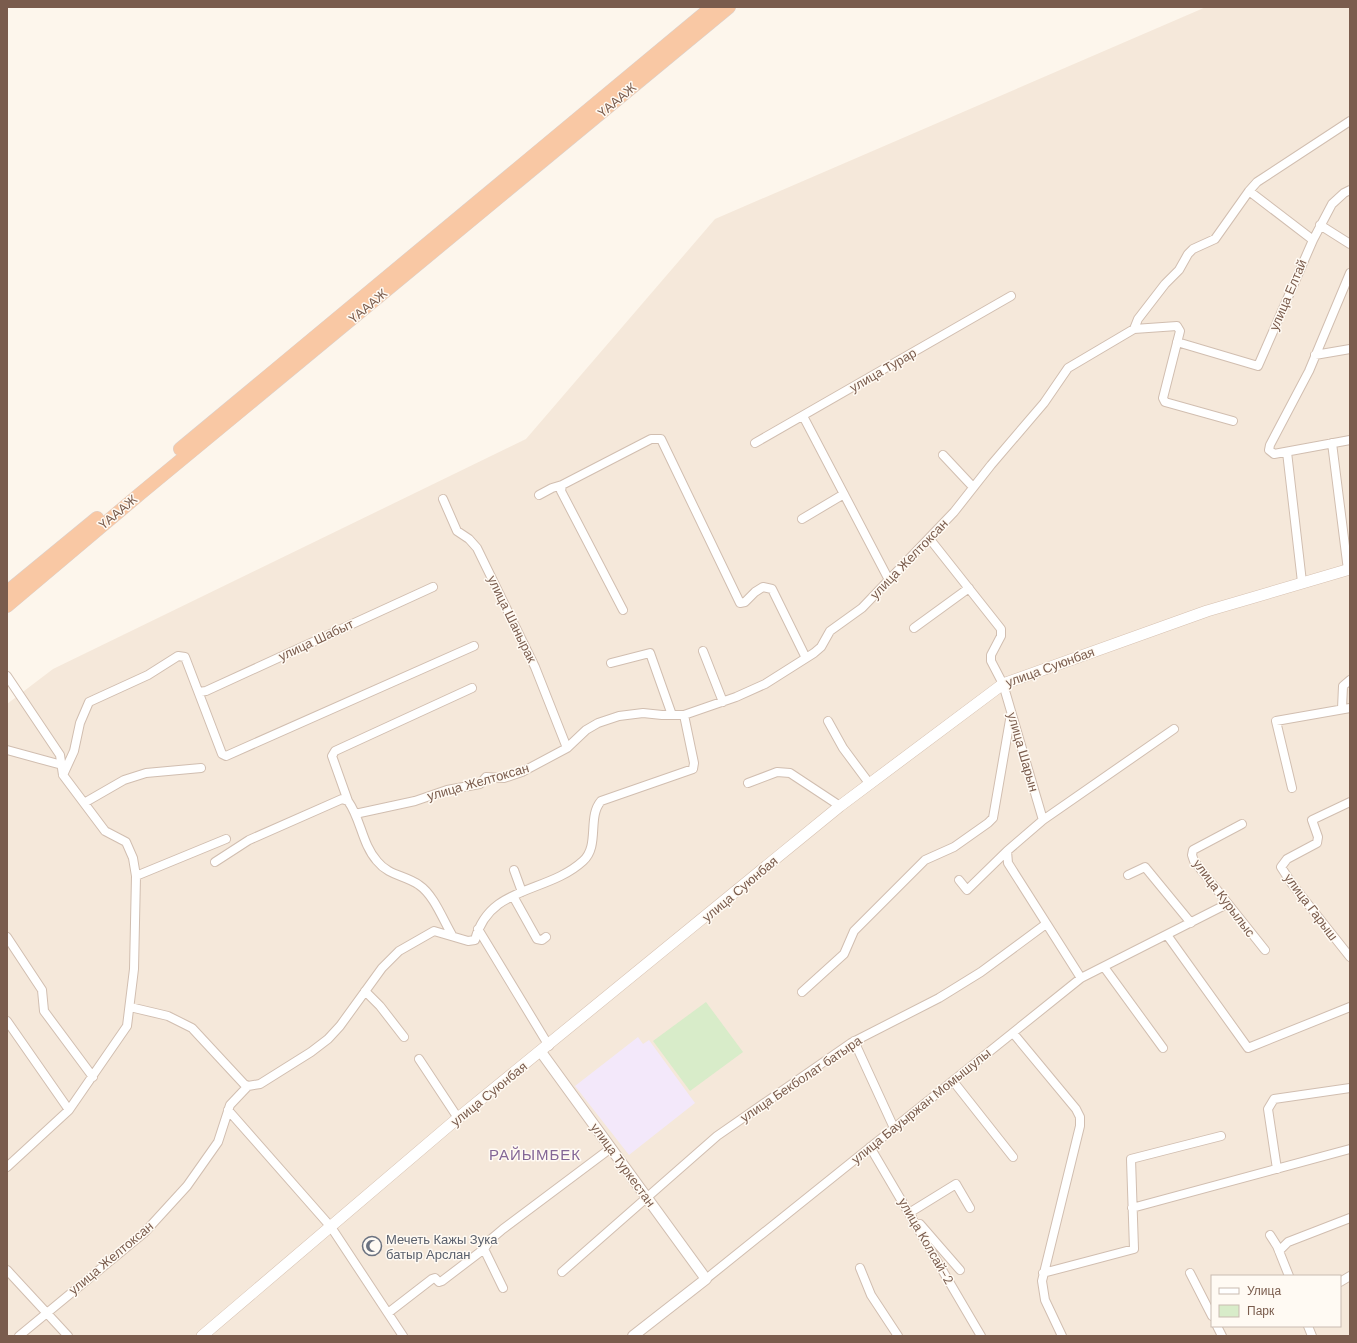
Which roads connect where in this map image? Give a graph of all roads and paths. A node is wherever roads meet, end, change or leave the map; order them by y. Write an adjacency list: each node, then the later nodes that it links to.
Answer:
1 (712, 7): 34 (highway, ҮАААЖ)
2 (729, 7): 35 (highway, ҮАААЖ)
3 (1350, 121): 5 (street)
4 (1350, 190): 6 (street, улица Елтай)
5 (1249, 191): 7 (street); 11 (street)
6 (1320, 225): 7 (street, улица Елтай); 8 (street)
7 (1313, 240): 12 (street, улица Елтай)
8 (1350, 244)
9 (1350, 273): 14 (street)
10 (1011, 296): 15 (street, улица Турар)
11 (1134, 329): 12 (street); 23 (street, улица Желтоксан)
12 (1177, 342): 16 (street)
13 (1350, 349): 14 (street)
14 (1315, 355): 20 (street)
15 (803, 416): 18 (street, улица Турар); 24 (street)
16 (1232, 422)
17 (1350, 440): 19 (street)
18 (755, 443)
19 (1332, 443): 20 (street); 29 (street)
20 (1287, 452): 31 (street)
21 (942, 455): 23 (street)
22 (562, 485): 25 (street); 36 (street); 40 (street)
23 (973, 487): 28 (street, улица Желтоксан)
24 (844, 494): 27 (street); 30 (street)
25 (539, 495)
26 (443, 499): 54 (street, улица Шанырак)
27 (802, 519)
28 (929, 538): 30 (street, улица Желтоксан); 33 (street)
29 (1349, 570): 31 (main road, улица Суюнбая)
30 (889, 580): 40 (street, улица Желтоксан)
31 (1302, 582): 44 (main road, улица Суюнбая)
32 (433, 587): 46 (street, улица Шабыт)
33 (969, 588): 37 (street); 44 (street, улица Шарын)
34 (7, 592)
35 (7, 606)
36 (623, 610)
37 (914, 628)
38 (474, 646): 46 (street)
39 (703, 651): 47 (street)
40 (806, 658): 47 (street, улица Желтоксан)
41 (611, 663): 51 (street)
42 (7, 676): 56 (street)
43 (1350, 680): 48 (street)
44 (1003, 684): 50 (street, улица Шарын); 60 (main road, улица Суюнбая)
45 (472, 688): 62 (street)
46 (199, 692): 58 (street)
47 (723, 702): 49 (street, улица Желтоксан)
48 (1346, 709): 61 (street)
49 (684, 714): 51 (street, улица Желтоксан); 76 (street)
50 (1011, 714): 67 (street, улица Шарын); 91 (street)
51 (672, 715): 54 (street, улица Желтоксан)
52 (828, 721): 60 (street)
53 (1174, 729): 67 (street)
54 (567, 748): 66 (street, улица Желтоксан)
55 (7, 750): 56 (street)
56 (62, 765): 58 (street)
57 (201, 768): 63 (street)
58 (63, 775): 63 (street)
59 (748, 783): 65 (street)
60 (868, 784): 65 (main road, улица Суюнбая)
61 (1292, 788)
62 (348, 801): 66 (street); 71 (street)
63 (84, 802): 74 (street)
64 (1350, 802): 87 (street, улица Гарыш)
65 (840, 806): 99 (main road, улица Суюнбая)
66 (355, 814): 82 (street)
67 (1043, 820): 70 (street)
68 (1242, 824): 78 (street, улица Курылыс)
69 (226, 839): 74 (street)
70 (1007, 851): 75 (street); 80 (street)
71 (215, 862)
72 (514, 870): 76 (street)
73 (1128, 875): 79 (street)
74 (136, 876): 92 (street)
75 (959, 880)
76 (522, 892): 77 (street)
77 (513, 896): 81 (street); 85 (street)
78 (1227, 904): 79 (street, улица Бауыржан Момышулы); 86 (street, улица Курылыс)
79 (1191, 923): 83 (street, улица Бауыржан Момышулы)
80 (1046, 924): 89 (street); 97 (street, улица Бекболат батыра)
81 (478, 929): 82 (street); 99 (street, улица Туркестан)
82 (452, 935): 90 (street)
83 (1167, 935): 88 (street, улица Бауыржан Момышулы); 93 (street)
84 (7, 937): 101 (street)
85 (546, 938)
86 (1265, 950)
87 (1350, 957)
88 (1104, 967): 89 (street, улица Бауыржан Момышулы); 98 (street)
89 (1081, 978): 95 (street, улица Бауыржан Момышулы)
90 (365, 991): 96 (street); 103 (street)
91 (802, 992)
92 (130, 1006): 101 (street); 103 (street)
93 (1350, 1007)
94 (7, 1021): 105 (street)
95 (1013, 1033): 102 (street, улица Бауыржан Момышулы); 130 (street)
96 (404, 1037)
97 (854, 1041): 108 (street); 116 (street, улица Бекболат батыра)
98 (1163, 1048)
99 (545, 1049): 107 (main road, улица Суюнбая); 111 (street, улица Туркестан)
100 (419, 1059): 107 (street)
101 (92, 1077): 105 (street)
102 (953, 1081): 108 (street, улица Бауыржан Момышулы); 113 (street)
103 (248, 1086): 106 (street, улица Желтоксан)
104 (1350, 1088): 115 (street)
105 (69, 1110): 114 (street)
106 (228, 1110): 121 (street); 136 (street, улица Желтоксан)
107 (458, 1118): 121 (main road, улица Суюнбая)
108 (894, 1128): 110 (street, улица Бауыржан Момышулы)
109 (1221, 1136): 118 (street)
110 (870, 1147): 119 (street, улица Колсай-2); 133 (street, улица Бауыржан Момышулы)
111 (611, 1148): 116 (street, улица Туркестан); 123 (street)
112 (1350, 1149): 115 (street)
113 (1013, 1157)
114 (7, 1167)
115 (1277, 1169): 118 (street)
116 (647, 1198): 128 (street, улица Бекболат батыра); 133 (street, улица Туркестан)
117 (970, 1208): 119 (street)
118 (1132, 1208): 130 (street)
119 (909, 1213): 127 (street); 146 (street, улица Колсай-2)
120 (1350, 1218): 124 (street)
121 (331, 1227): 137 (street); 142 (main road, улица Суюнбая)
122 (1270, 1235): 124 (street)
123 (484, 1249): 135 (street); 137 (street)
124 (1279, 1251): 131 (street)
125 (860, 1268): 145 (street)
126 (7, 1270): 136 (street)
127 (960, 1270)
128 (562, 1272)
129 (1190, 1272): 138 (street)
130 (1043, 1273): 147 (street)
131 (1289, 1275)
132 (1350, 1276): 134 (street)
133 (706, 1279): 144 (street, улица Бауыржан Момышулы)
134 (1341, 1281)
135 (503, 1288)
136 (46, 1313): 140 (street, улица Желтоксан); 141 (street)
137 (388, 1313): 143 (street)
138 (1211, 1314)
139 (1218, 1327): 148 (street)
140 (19, 1336)
141 (68, 1336)
142 (202, 1336)
143 (403, 1336)
144 (633, 1336)
145 (898, 1336)
146 (982, 1336)
147 (1062, 1336)
148 (1222, 1336)

